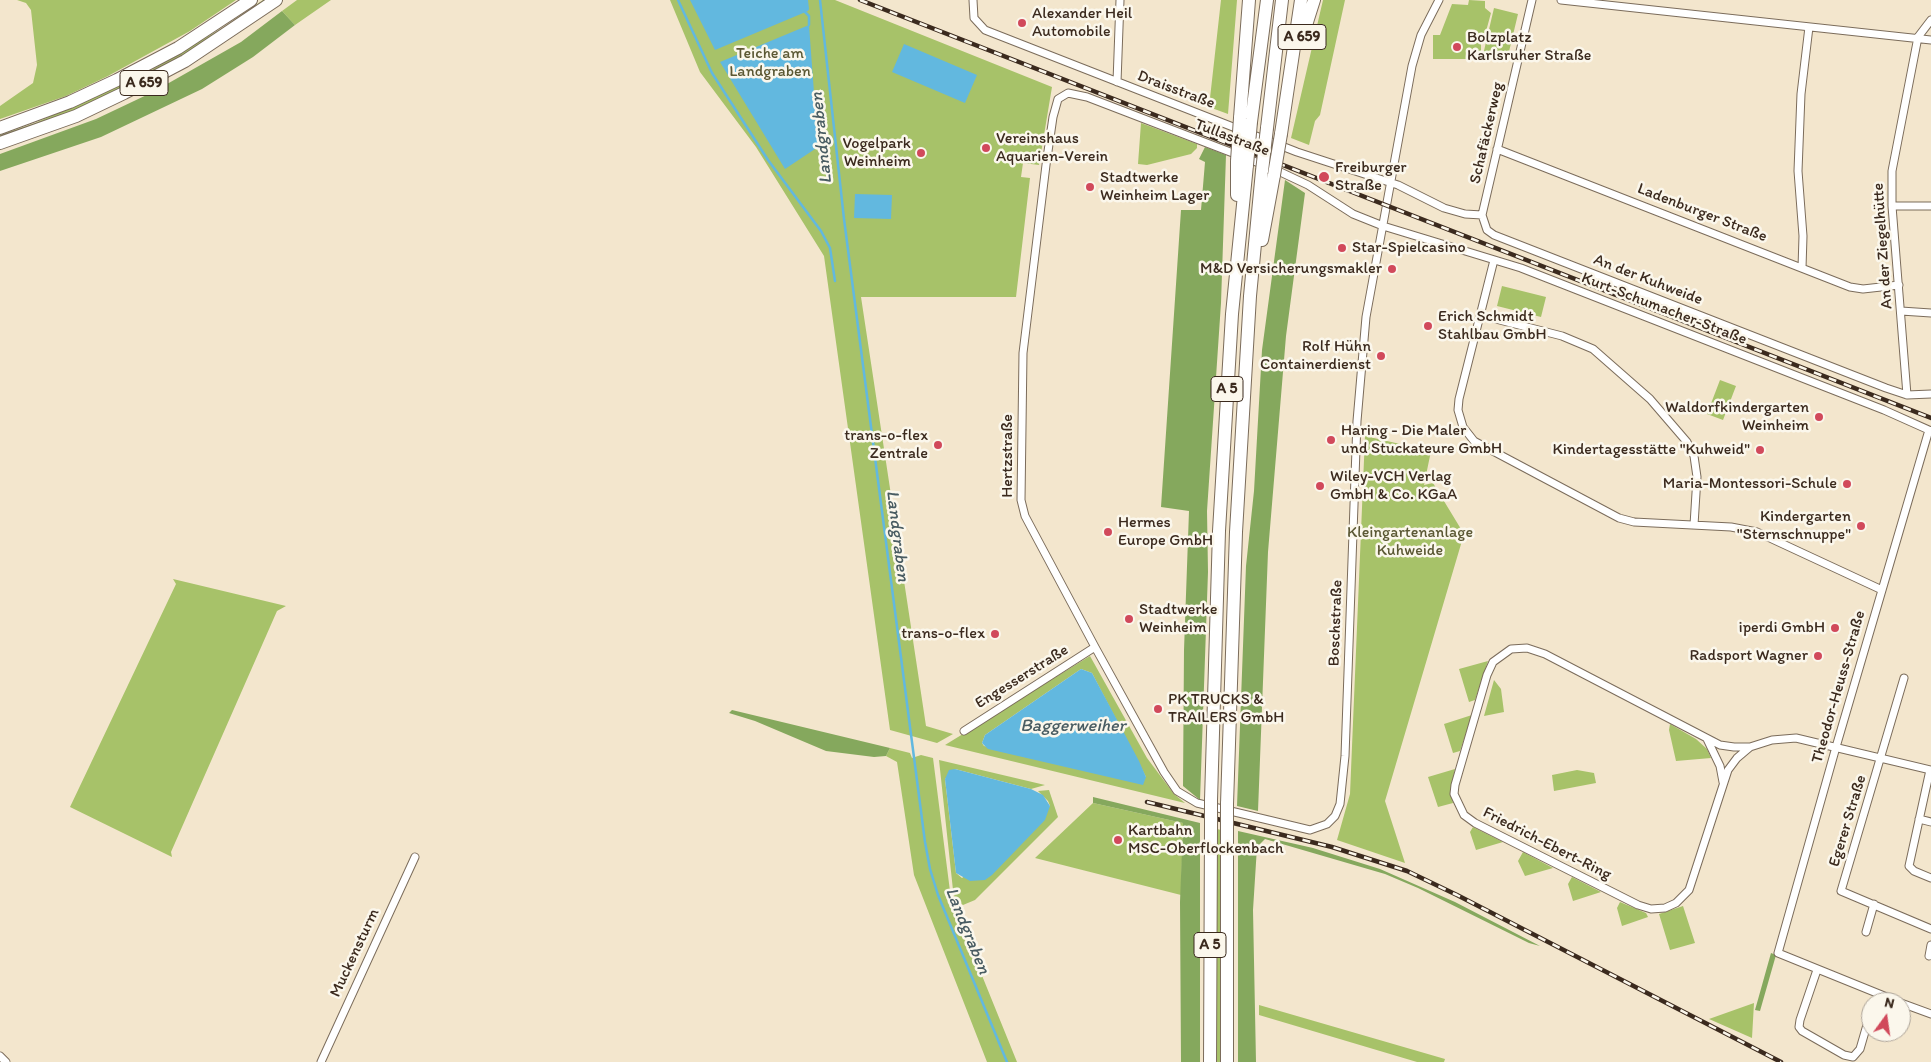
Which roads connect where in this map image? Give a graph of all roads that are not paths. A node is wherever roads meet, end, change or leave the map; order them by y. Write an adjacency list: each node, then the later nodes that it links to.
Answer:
1 (251, 0): 23 (highway, A 659)
2 (276, 0): 24 (highway, A 659)
3 (973, 0): 20 (street, Draisstraße)
4 (1120, 0): 20 (street)
5 (1245, 0): 16 (highway, A 5)
6 (1249, 0): 16 (highway, A 5)
7 (1266, 0): 22 (highway, A 5)
8 (1282, 0): 26 (highway, bridge)
9 (1301, 0): 19 (highway)
10 (1314, 0): 19 (highway, A 659)
11 (1439, 0): 27 (street)
12 (1532, 0): 25 (street, Schafäckerweg)
13 (1561, 0): 15 (street)
14 (1931, 20): 17 (street)
15 (1808, 27): 17 (street); 33 (street)
16 (1246, 29): 22 (highway, A 5)
17 (1918, 37): 18 (street); 28 (street, An der Ziegelhütte)
18 (1931, 40)
19 (1291, 74): 26 (highway, bridge)
20 (1117, 82): 27 (street, Draisstraße)
21 (1064, 94): 31 (street, Tullastraße); 43 (street, Hertzstraße)
22 (1245, 120): 70 (highway, A 5, bridge)
23 (0, 128)
24 (0, 143)
25 (1497, 149): 30 (street, Schafäckerweg); 33 (street, Ladenburger Straße)
26 (1268, 173): 71 (highway, A 5, bridge)
27 (1391, 182): 30 (street); 31 (street)
28 (1892, 206): 29 (street); 34 (street, An der Ziegelhütte)
29 (1931, 206)
30 (1482, 215): 39 (street, An der Kuhweide)
31 (1383, 226): 32 (street, Kurt-Schumacher-Straße); 52 (street, Boschstraße)
32 (1494, 260): 37 (street); 40 (street, Kurt-Schumacher-Straße)
33 (1802, 268): 34 (street, Ladenburger Straße)
34 (1899, 285): 35 (street, An der Ziegelhütte)
35 (1901, 311): 36 (street); 39 (street, An der Ziegelhütte)
36 (1931, 314)
37 (1480, 316): 41 (street); 41 (street)
38 (1931, 394): 39 (street)
39 (1906, 395)
40 (1930, 430): 42 (street, Theodor-Heuss-Straße)
41 (1694, 525): 42 (street)
42 (1882, 590): 48 (street, Theodor-Heuss-Straße)
43 (1095, 647): 45 (street, Engesserstraße); 52 (street, Hertzstraße)
44 (1904, 678): 49 (street, Egerer Straße)
45 (964, 731)
46 (1707, 738): 47 (street, Friedrich-Ebert-Ring); 51 (street); 51 (street, Friedrich-Ebert-Ring)
47 (1750, 747): 48 (street, Friedrich-Ebert-Ring); 51 (street, Friedrich-Ebert-Ring)
48 (1836, 747): 49 (street, Friedrich-Ebert-Ring); 62 (street, Theodor-Heuss-Straße)
49 (1882, 758): 50 (street, Friedrich-Ebert-Ring); 57 (street, Egerer Straße)
50 (1931, 770): 53 (street)
51 (1723, 783)
52 (1197, 803)
53 (1918, 819): 54 (street); 56 (street)
54 (1931, 822)
55 (415, 856): 69 (street, Muckensturm)
56 (1931, 878)
57 (1874, 904): 58 (street); 59 (street)
58 (1931, 928)
59 (1866, 932)
60 (1931, 945): 61 (street)
61 (1929, 956)
62 (1816, 970): 63 (street); 66 (street)
63 (1873, 992)
64 (1911, 1006): 65 (street)
65 (1931, 1014)
66 (1862, 1042)
67 (0, 1056): 68 (street)
68 (6, 1062)
69 (320, 1062)
70 (1210, 1062)
71 (1227, 1062)

